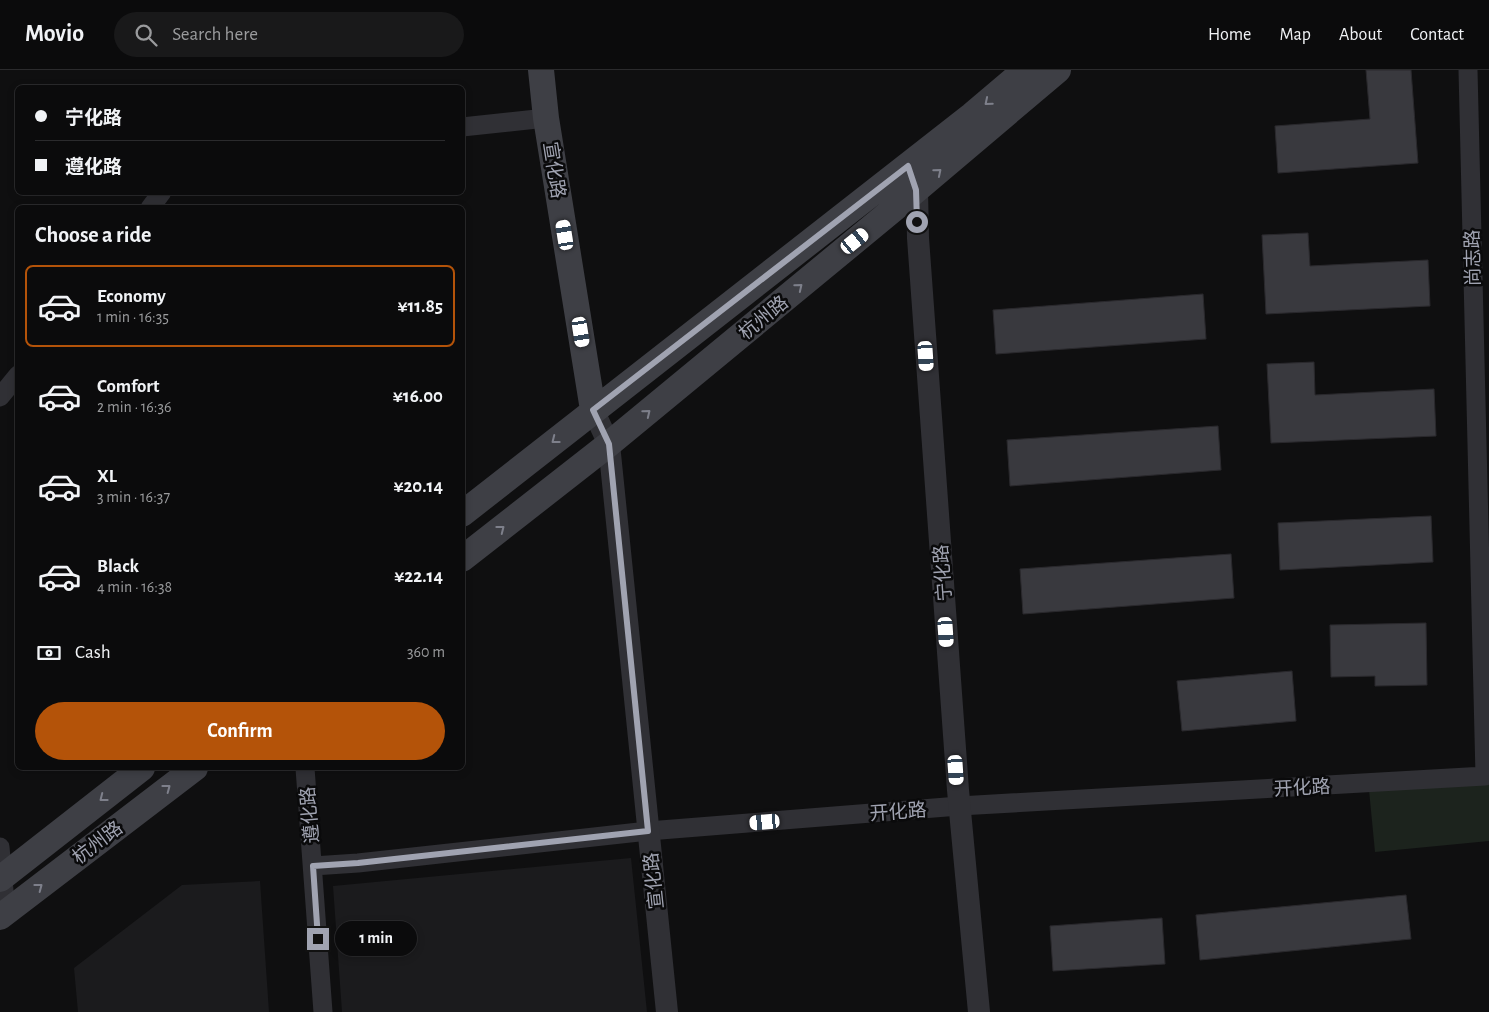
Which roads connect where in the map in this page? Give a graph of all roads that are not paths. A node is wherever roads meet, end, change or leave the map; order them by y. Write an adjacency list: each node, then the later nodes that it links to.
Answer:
1 (541, 70): 5 (main road, 宣化路)
2 (1025, 70): 7 (main road, 杭州路, one-way to 7)
3 (1058, 70): 8 (main road, 杭州路, one-way to 3)
4 (1468, 70): 18 (street, 尚志路)
5 (546, 118): 6 (street); 11 (main road, 宣化路)
6 (465, 127)
7 (908, 166): 8 (street, 宁化路); 11 (main road, 杭州路)
8 (916, 190): 12 (main road, 杭州路, one-way to 8); 19 (street, 宁化路)
9 (15, 379): 10 (street)
10 (0, 397)
11 (593, 410): 12 (street, 宣化路); 13 (main road, 杭州路, one-way to 13)
12 (609, 444): 14 (main road, 杭州路, one-way to 12); 20 (street, 宣化路)
13 (465, 512)
14 (465, 557)
15 (139, 770): 23 (main road, 杭州路, one-way to 23)
16 (192, 770): 24 (main road, 杭州路, one-way to 16)
17 (305, 770): 22 (street, 遵化路)
18 (1485, 776): 19 (street, 开化路)
19 (959, 806): 20 (street, 开化路); 27 (street, 宁化路)
20 (648, 831): 22 (street, 开化路); 26 (street, 宣化路)
21 (0, 847): 23 (street)
22 (313, 866): 25 (street, 遵化路)
23 (2, 877): 24 (street)
24 (3, 915)
25 (323, 1012)
26 (667, 1012)
27 (979, 1012)

